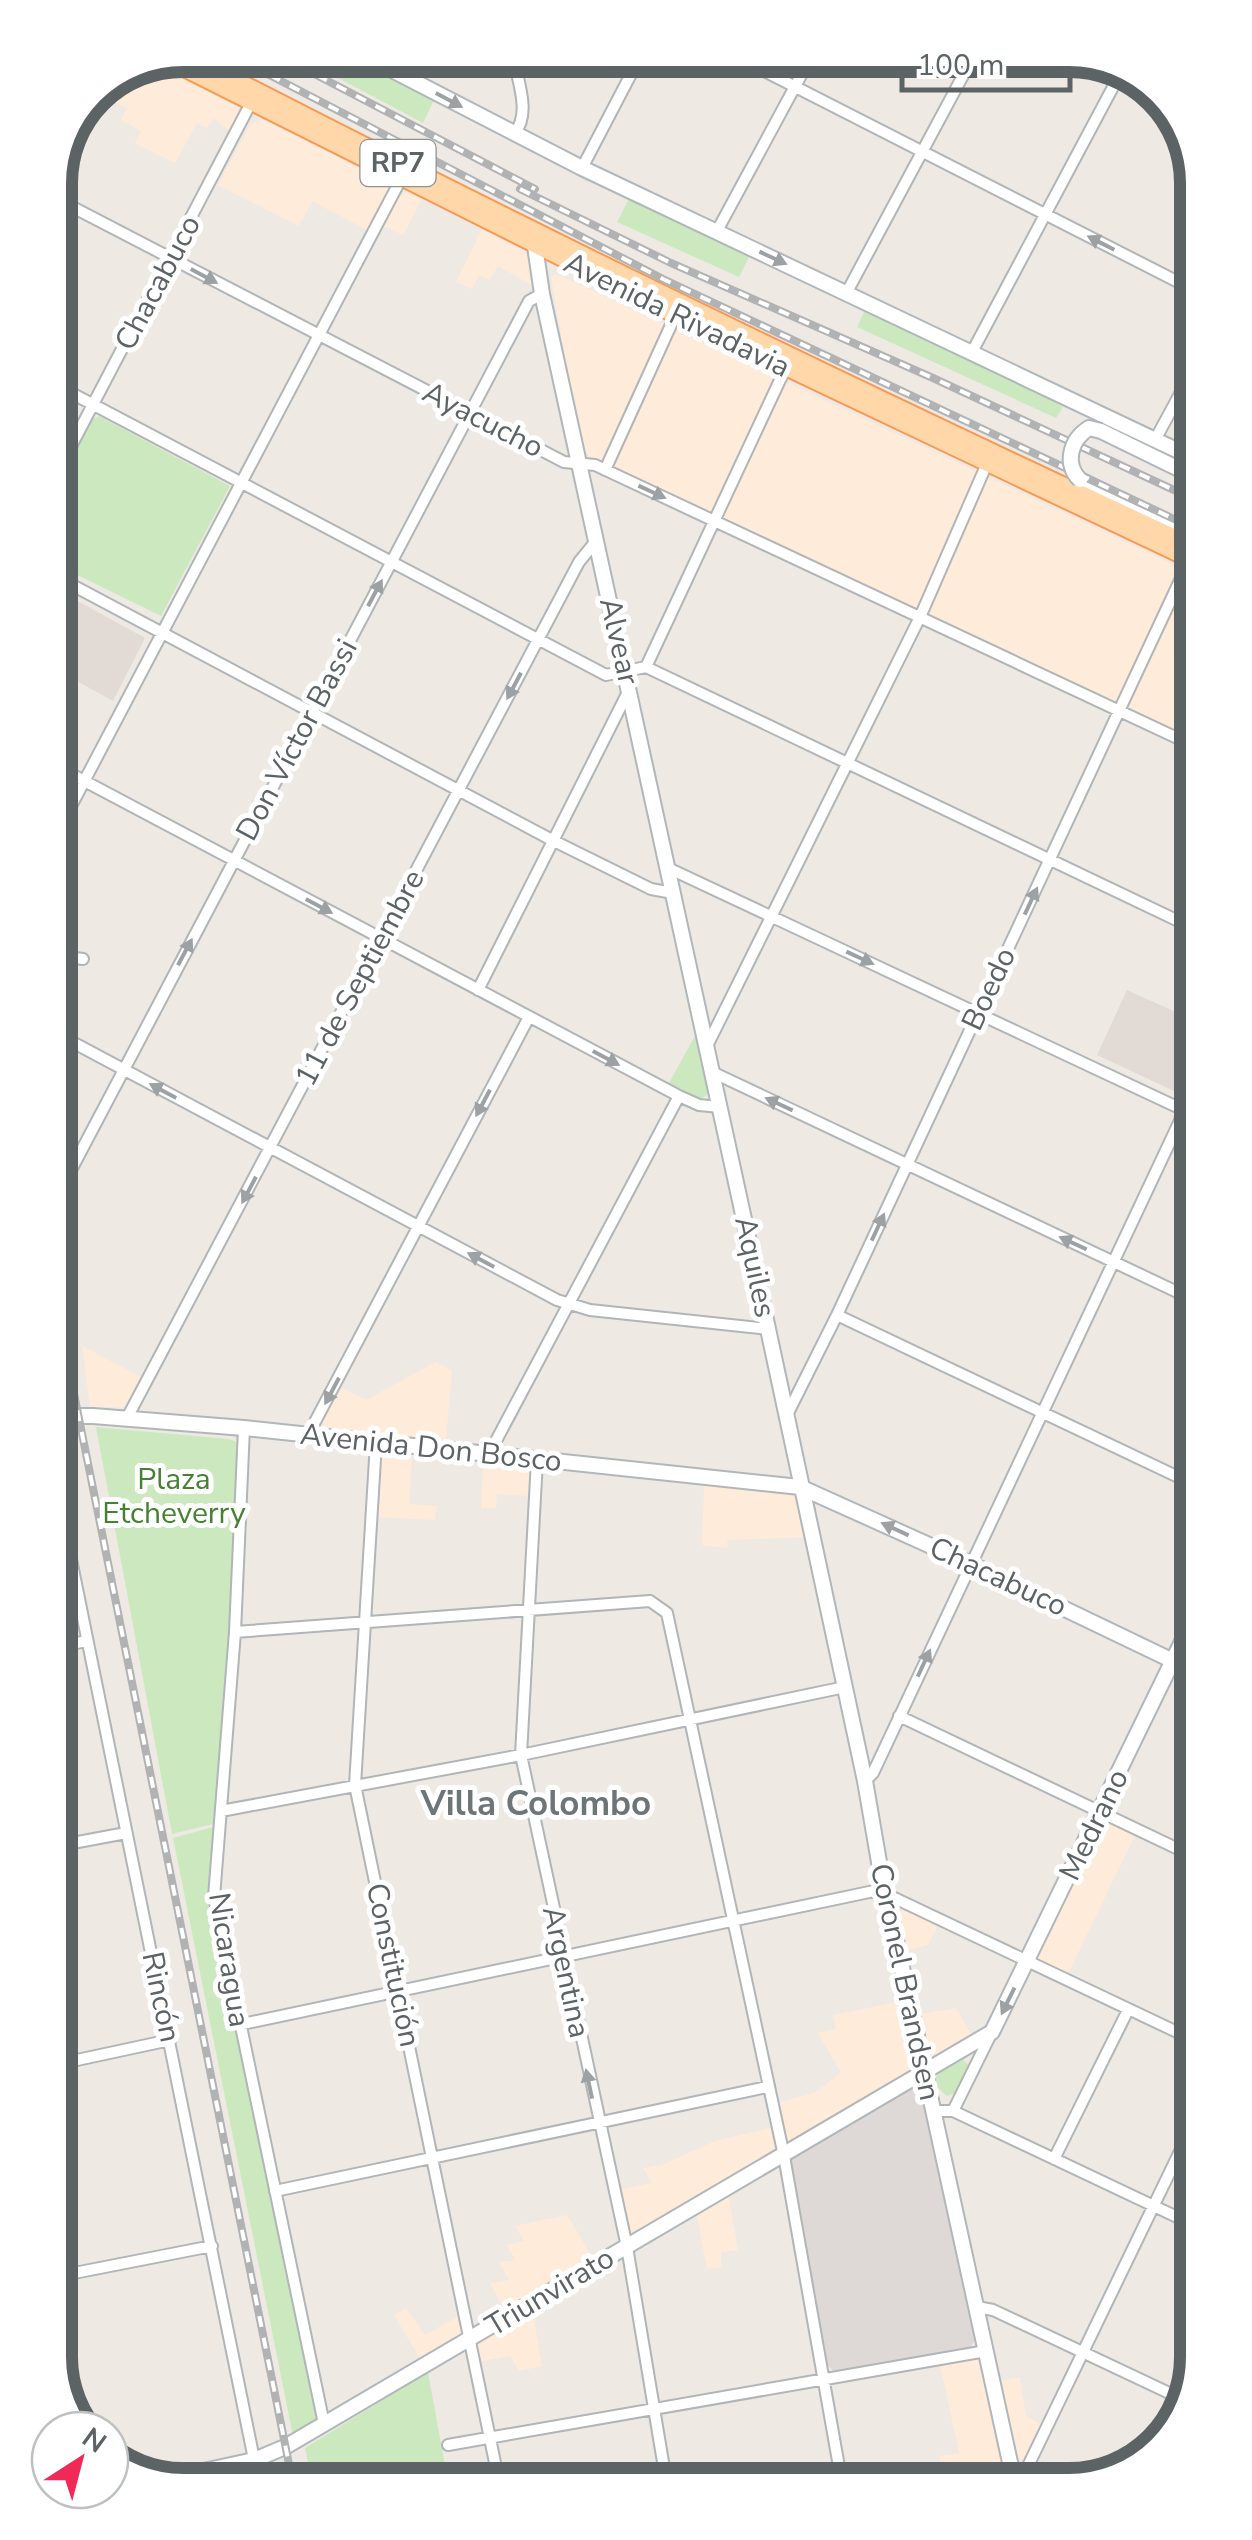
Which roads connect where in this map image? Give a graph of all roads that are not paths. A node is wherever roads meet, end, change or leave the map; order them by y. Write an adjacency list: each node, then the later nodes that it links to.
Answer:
1 (195, 72): 11 (main road, Avenida Rivadavia / RP7)
2 (215, 72): 11 (main road, Avenida Rivadavia / RP7)
3 (396, 72): 12 (street, one-way to 12)
4 (516, 72): 12 (street)
5 (632, 73): 14 (street)
6 (766, 73): 10 (street)
7 (803, 73): 10 (street)
8 (964, 73): 13 (street)
9 (1115, 83): 17 (street)
10 (795, 88): 13 (street); 18 (street)
11 (254, 97): 15 (main road, Avenida Rivadavia / RP7); 19 (main road, Avenida Rivadavia / RP7); 20 (street, Chacabuco)
12 (514, 134): 14 (street)
13 (922, 151): 17 (street); 22 (street)
14 (582, 168): 18 (street)
15 (401, 179): 19 (main road, Avenida Rivadavia / RP7); 25 (street)
16 (73, 207): 20 (street, Ayacucho)
17 (1046, 214): 21 (street, one-way to 17); 26 (street)
18 (717, 232): 22 (street, one-way to 22)
19 (537, 240): 23 (street, Alvear); 24 (main road, Avenida Rivadavia / RP7)
20 (172, 259): 25 (street, Ayacucho, one-way to 25); 30 (street, Chacabuco)
21 (1180, 283)
22 (847, 292): 26 (street)
23 (542, 294): 31 (street, Don Víctor Bassi); 36 (street, Alvear)
24 (678, 309): 27 (main road, Avenida Rivadavia / RP7); 37 (street)
25 (320, 336): 31 (street, Ayacucho); 39 (street)
26 (972, 352): 32 (street)
27 (788, 363): 35 (main road, Avenida Rivadavia / RP7); 40 (street)
28 (1180, 393): 32 (street)
29 (73, 394): 30 (street)
30 (92, 405): 33 (street, Chacabuco); 39 (street)
31 (471, 414): 36 (street, Ayacucho); 45 (street, Don Víctor Bassi)
32 (1155, 440): 34 (street)
33 (73, 442)
34 (1180, 452)
35 (989, 459): 43 (main road, Avenida Rivadavia / RP7); 44 (main road, Avenida Rivadavia / RP7); 48 (street)
36 (579, 465): 37 (street, Ayacucho); 42 (street, Alvear)
37 (605, 470): 40 (street, Ayacucho, one-way to 40)
38 (1180, 470): 41 (street, bridge)
39 (242, 483): 45 (street); 49 (street)
40 (716, 521): 48 (street, Ayacucho); 51 (street)
41 (1180, 530)
42 (596, 540): 50 (street, 11 de Septiembre); 52 (street, Alvear)
43 (1180, 540)
44 (1180, 555)
45 (392, 562): 50 (street); 54 (street, Don Víctor Bassi, one-way to 45)
46 (1180, 580): 55 (street, Boedo)
47 (73, 584): 49 (street)
48 (920, 617): 55 (street, Ayacucho); 57 (street)
49 (163, 631): 54 (street); 59 (street)
50 (538, 640): 52 (street); 60 (street, 11 de Septiembre, one-way to 60)
51 (646, 668): 52 (street); 57 (street)
52 (625, 671): 53 (street, Alvear)
53 (630, 689): 62 (street); 65 (street, Alvear)
54 (314, 710): 60 (street); 63 (street, Don Víctor Bassi)
55 (1120, 710): 56 (street, Ayacucho); 64 (street, Boedo)
56 (1180, 739)
57 (848, 764): 64 (street); 67 (street)
58 (73, 775): 59 (street)
59 (85, 781): 61 (street); 63 (street)
60 (460, 788): 62 (street); 69 (street, 11 de Septiembre)
61 (73, 804)
62 (552, 840): 66 (street); 72 (street)
63 (233, 860): 69 (street, one-way to 69); 77 (street, Don Víctor Bassi, one-way to 63)
64 (1049, 861): 68 (street); 73 (street, Boedo, one-way to 64)
65 (668, 868): 66 (street, Alvear); 67 (street)
66 (673, 893): 76 (street, Alvear)
67 (772, 916): 73 (street, one-way to 73); 76 (street)
68 (1180, 922)
69 (380, 938): 72 (street); 83 (street, 11 de Septiembre)
70 (73, 958): 71 (street)
71 (83, 960)
72 (478, 990): 74 (street)
73 (978, 1014): 81 (street); 84 (street, Boedo)
74 (529, 1017): 79 (street, one-way to 79); 86 (street, one-way to 86)
75 (73, 1043): 77 (street)
76 (706, 1048): 78 (street, Aquiles)
77 (124, 1070): 83 (street, one-way to 77); 85 (street, Don Víctor Bassi)
78 (712, 1072): 80 (street, Aquiles); 84 (street, one-way to 78)
79 (680, 1096): 80 (street); 89 (street)
80 (720, 1106): 91 (street, Aquiles)
81 (1180, 1108)
82 (1180, 1128): 87 (street)
83 (271, 1150): 86 (street); 95 (street, 11 de Septiembre, one-way to 95)
84 (907, 1166): 87 (street, one-way to 84); 90 (street, Boedo, one-way to 84)
85 (73, 1169)
86 (419, 1226): 89 (street, one-way to 86); 97 (street, one-way to 97)
87 (1114, 1262): 88 (street); 92 (street)
88 (1180, 1294)
89 (568, 1304): 91 (street); 99 (street)
90 (837, 1316): 92 (street); 94 (street, Boedo)
91 (768, 1329): 94 (street, Aquiles)
92 (1043, 1413): 101 (street); 103 (street)
93 (72, 1416): 95 (street, Avenida Don Bosco)
94 (786, 1416): 102 (street, Aquiles)
95 (127, 1418): 96 (street, Avenida Don Bosco)
96 (244, 1428): 97 (street, Avenida Don Bosco); 107 (street, Nicaragua)
97 (308, 1435): 98 (street, Avenida Don Bosco)
98 (376, 1443): 99 (street, Avenida Don Bosco); 106 (street, Constitución)
99 (489, 1454): 100 (street, Avenida Don Bosco)
100 (538, 1460): 102 (street, Avenida Don Bosco); 105 (street, Argentina)
101 (1180, 1478)
102 (800, 1487): 103 (street, Chacabuco, one-way to 102); 113 (street, Coronel Brandsen)
103 (971, 1564): 111 (street, Chacabuco); 114 (street, one-way to 103)
104 (72, 1567): 108 (street, Rincón)
105 (530, 1610): 106 (street); 115 (street); 116 (street, Argentina)
106 (364, 1621): 107 (street); 118 (street, Constitución)
107 (235, 1632): 119 (street, Nicaragua)
108 (87, 1641): 109 (street); 121 (street, Rincón)
109 (72, 1644)
110 (1180, 1646): 111 (street, Medrano)
111 (1173, 1661): 112 (street, Chacabuco); 120 (street, Medrano)
112 (1180, 1664)
113 (844, 1688): 115 (street); 117 (street, Coronel Brandsen)
114 (899, 1716): 117 (street); 120 (street)
115 (692, 1720): 116 (street); 125 (street)
116 (521, 1754): 118 (street); 126 (street, Argentina)
117 (865, 1781): 124 (street, Coronel Brandsen)
118 (355, 1785): 119 (street); 128 (street, Constitución)
119 (221, 1811): 130 (street, Nicaragua)
120 (1100, 1811): 123 (street); 127 (street, Medrano)
121 (126, 1833): 122 (street); 133 (street, Rincón)
122 (72, 1843)
123 (1180, 1848)
124 (886, 1894): 125 (street); 127 (street); 135 (street, Coronel Brandsen)
125 (734, 1921): 126 (street); 136 (street)
126 (563, 1957): 128 (street); 139 (street, Argentina, one-way to 126)
127 (1028, 1961): 129 (street); 131 (street, Medrano, one-way to 131)
128 (400, 1993): 130 (street); 142 (street, Constitución)
129 (1128, 2010): 132 (street); 143 (street)
130 (238, 2026): 144 (street, Nicaragua)
131 (992, 2032): 135 (street); 137 (street, Medrano)
132 (1180, 2033)
133 (170, 2040): 134 (street); 147 (street, Rincón)
134 (72, 2061)
135 (925, 2073): 138 (street, Coronel Brandsen); 141 (street, Triunvirato)
136 (767, 2087): 139 (street); 141 (street)
137 (953, 2111): 138 (street); 143 (street)
138 (933, 2112): 150 (street, Coronel Brandsen)
139 (598, 2123): 142 (street); 148 (street, Argentina)
140 (1180, 2152): 145 (street)
141 (784, 2156): 148 (street, Triunvirato); 154 (street)
142 (434, 2158): 144 (street); 151 (street, Constitución)
143 (1054, 2159): 145 (street)
144 (275, 2191): 157 (street, Nicaragua)
145 (1154, 2206): 146 (street); 153 (street)
146 (1180, 2218)
147 (212, 2246): 149 (street); 160 (street, Rincón)
148 (626, 2247): 151 (street, Triunvirato); 156 (street, Argentina)
149 (72, 2273)
150 (977, 2307): 152 (street, Coronel Brandsen); 153 (street)
151 (471, 2339): 157 (street, Triunvirato); 158 (street, Constitución)
152 (986, 2351): 154 (street); 166 (street, Coronel Brandsen)
153 (1083, 2353): 155 (street); 167 (street)
154 (824, 2379): 156 (street); 165 (street)
155 (1173, 2395)
156 (652, 2408): 158 (street); 164 (street, Argentina)
157 (324, 2424): 160 (street, Triunvirato)
158 (491, 2438): 159 (street); 163 (street, Constitución)
159 (448, 2445)
160 (254, 2460): 161 (street, Triunvirato); 162 (street, Rincón)
161 (222, 2467)
162 (255, 2467)
163 (496, 2467)
164 (664, 2468)
165 (839, 2468)
166 (1014, 2468)
167 (1026, 2468)

